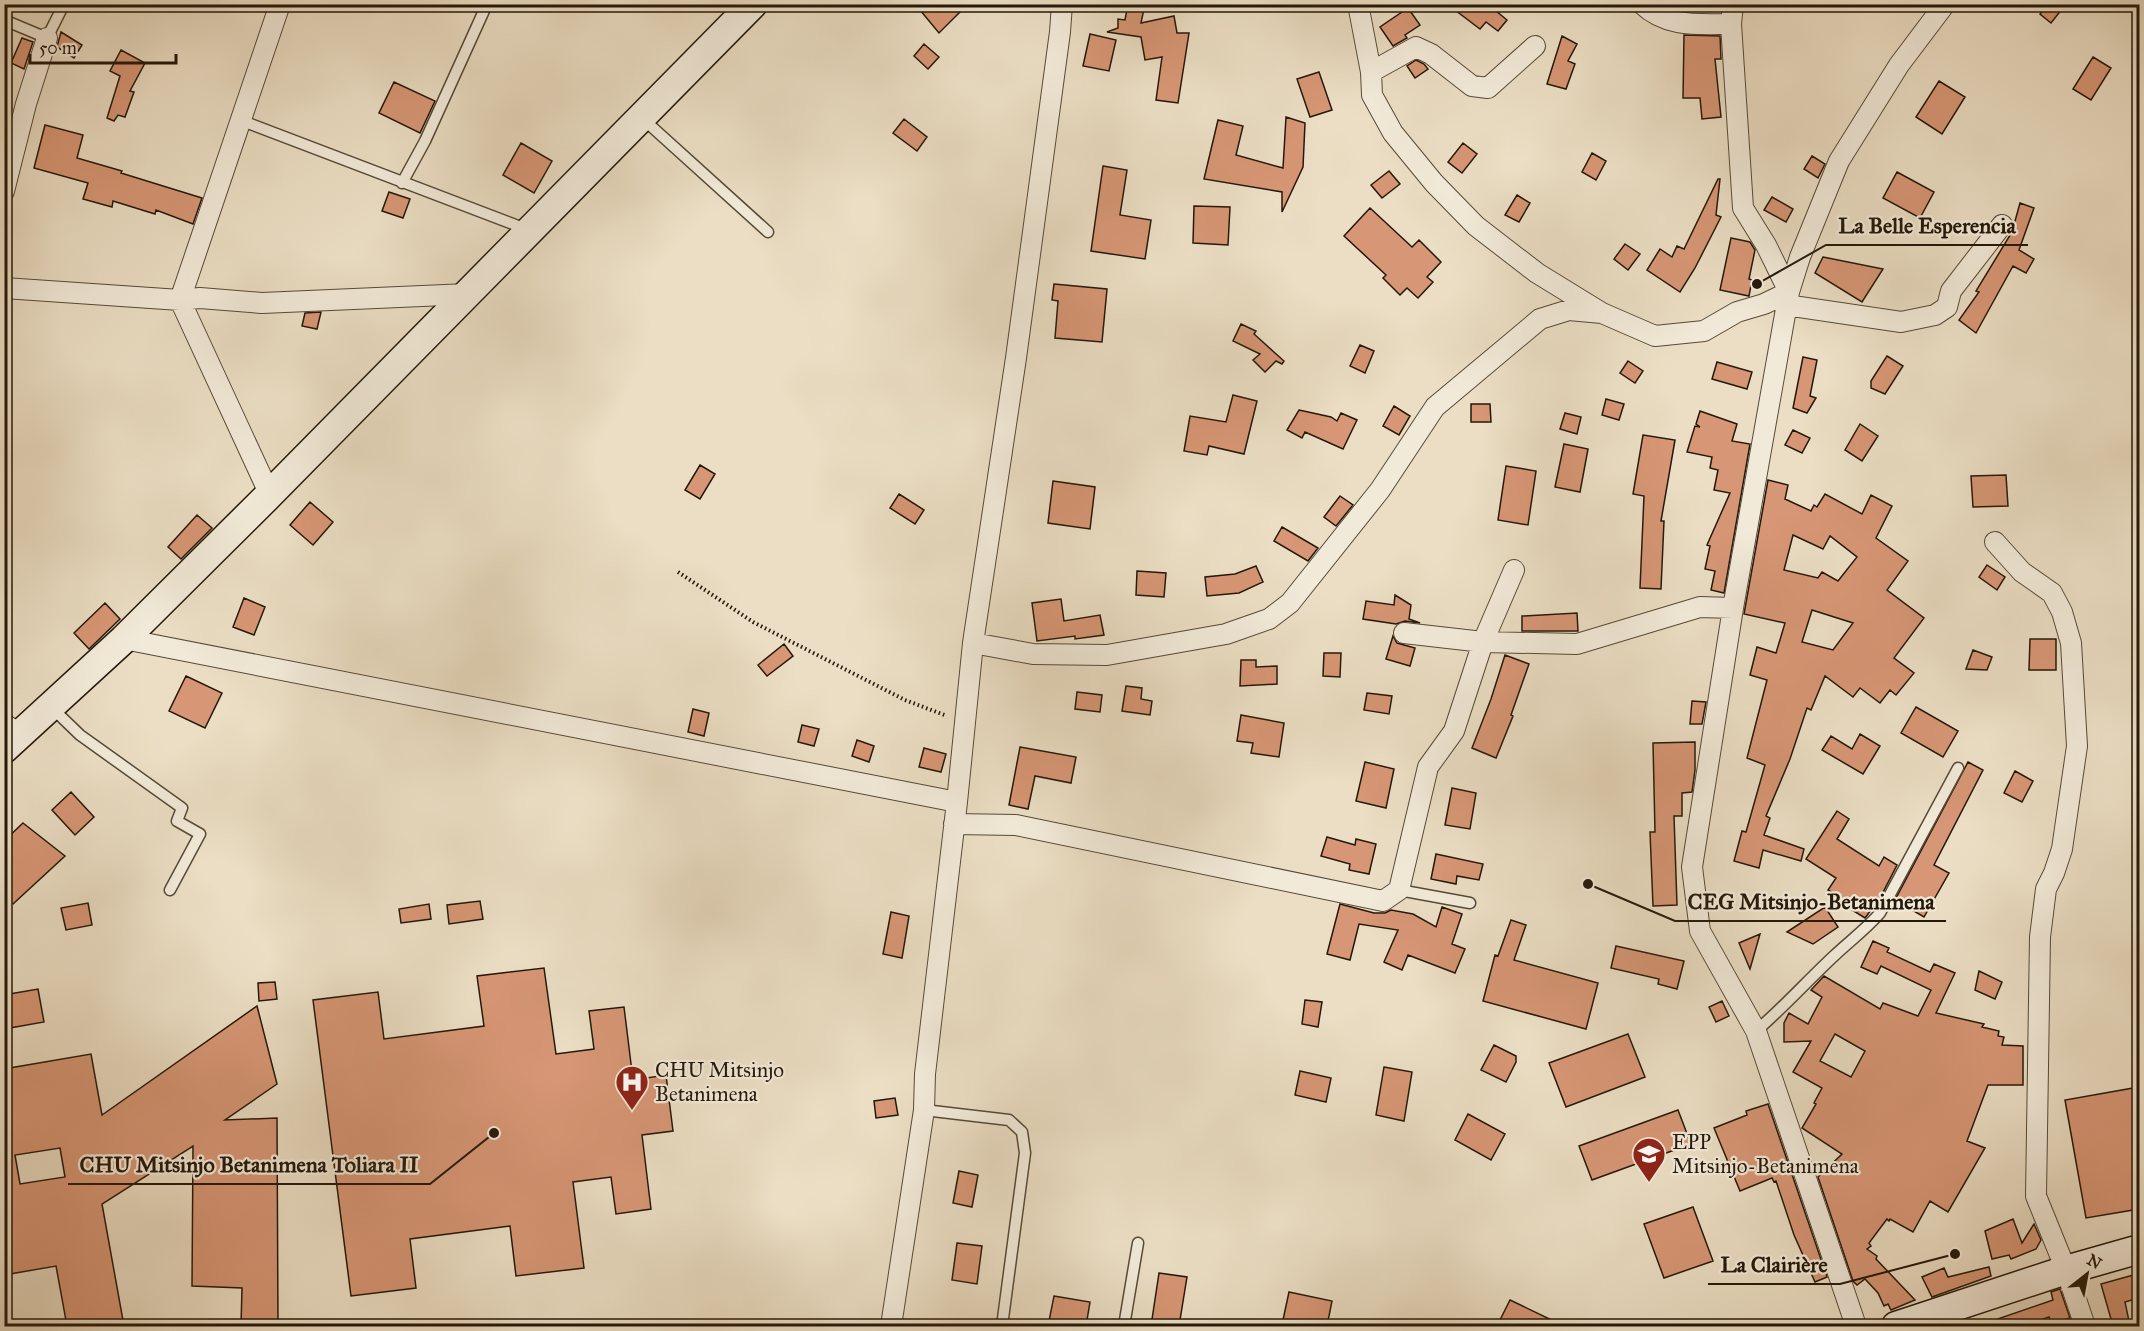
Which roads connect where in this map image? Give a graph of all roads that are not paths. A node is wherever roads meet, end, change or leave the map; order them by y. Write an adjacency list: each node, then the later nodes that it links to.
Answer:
1 (64, 4): 11 (lane)
2 (280, 4): 15 (street)
3 (488, 4): 16 (lane)
4 (753, 4): 14 (street)
5 (1062, 4): 33 (street)
6 (1358, 4): 13 (street)
7 (1642, 4): 9 (street)
8 (1945, 4): 23 (street)
9 (1732, 14): 23 (street)
10 (4, 20): 11 (lane)
11 (47, 38): 17 (street)
12 (1535, 46): 13 (street)
13 (1371, 72): 25 (street)
14 (641, 118): 19 (street); 20 (lane)
15 (240, 120): 16 (lane); 24 (street)
16 (402, 183): 19 (lane)
17 (4, 191)
18 (2002, 225): 23 (street)
19 (530, 231): 22 (street)
20 (768, 232)
21 (4, 288): 24 (street)
22 (468, 294): 24 (street); 26 (street)
23 (1787, 299): 25 (street); 29 (street)
24 (180, 300): 26 (street)
25 (1602, 313): 33 (street)
26 (270, 495): 31 (street)
27 (1995, 542): 46 (street)
28 (1514, 570): 32 (street)
29 (1733, 608): 32 (street); 42 (street)
30 (1404, 633): 32 (street)
31 (124, 639): 34 (street); 37 (street)
32 (1482, 642): 40 (street)
33 (973, 643): 37 (street)
34 (50, 706): 35 (street); 39 (lane)
35 (10, 736)
36 (1958, 768): 42 (lane)
37 (957, 802): 38 (street)
38 (954, 824): 40 (street); 43 (street)
39 (170, 890)
40 (1399, 890): 41 (lane)
41 (1470, 903)
42 (1756, 1030): 50 (street)
43 (924, 1110): 47 (street); 48 (lane)
44 (1138, 1243): 49 (lane)
45 (2139, 1249): 46 (street)
46 (2066, 1270): 51 (street); 52 (street)
47 (891, 1326)
48 (1002, 1326)
49 (1124, 1326)
50 (1856, 1326)
51 (1896, 1326)
52 (2085, 1326)

